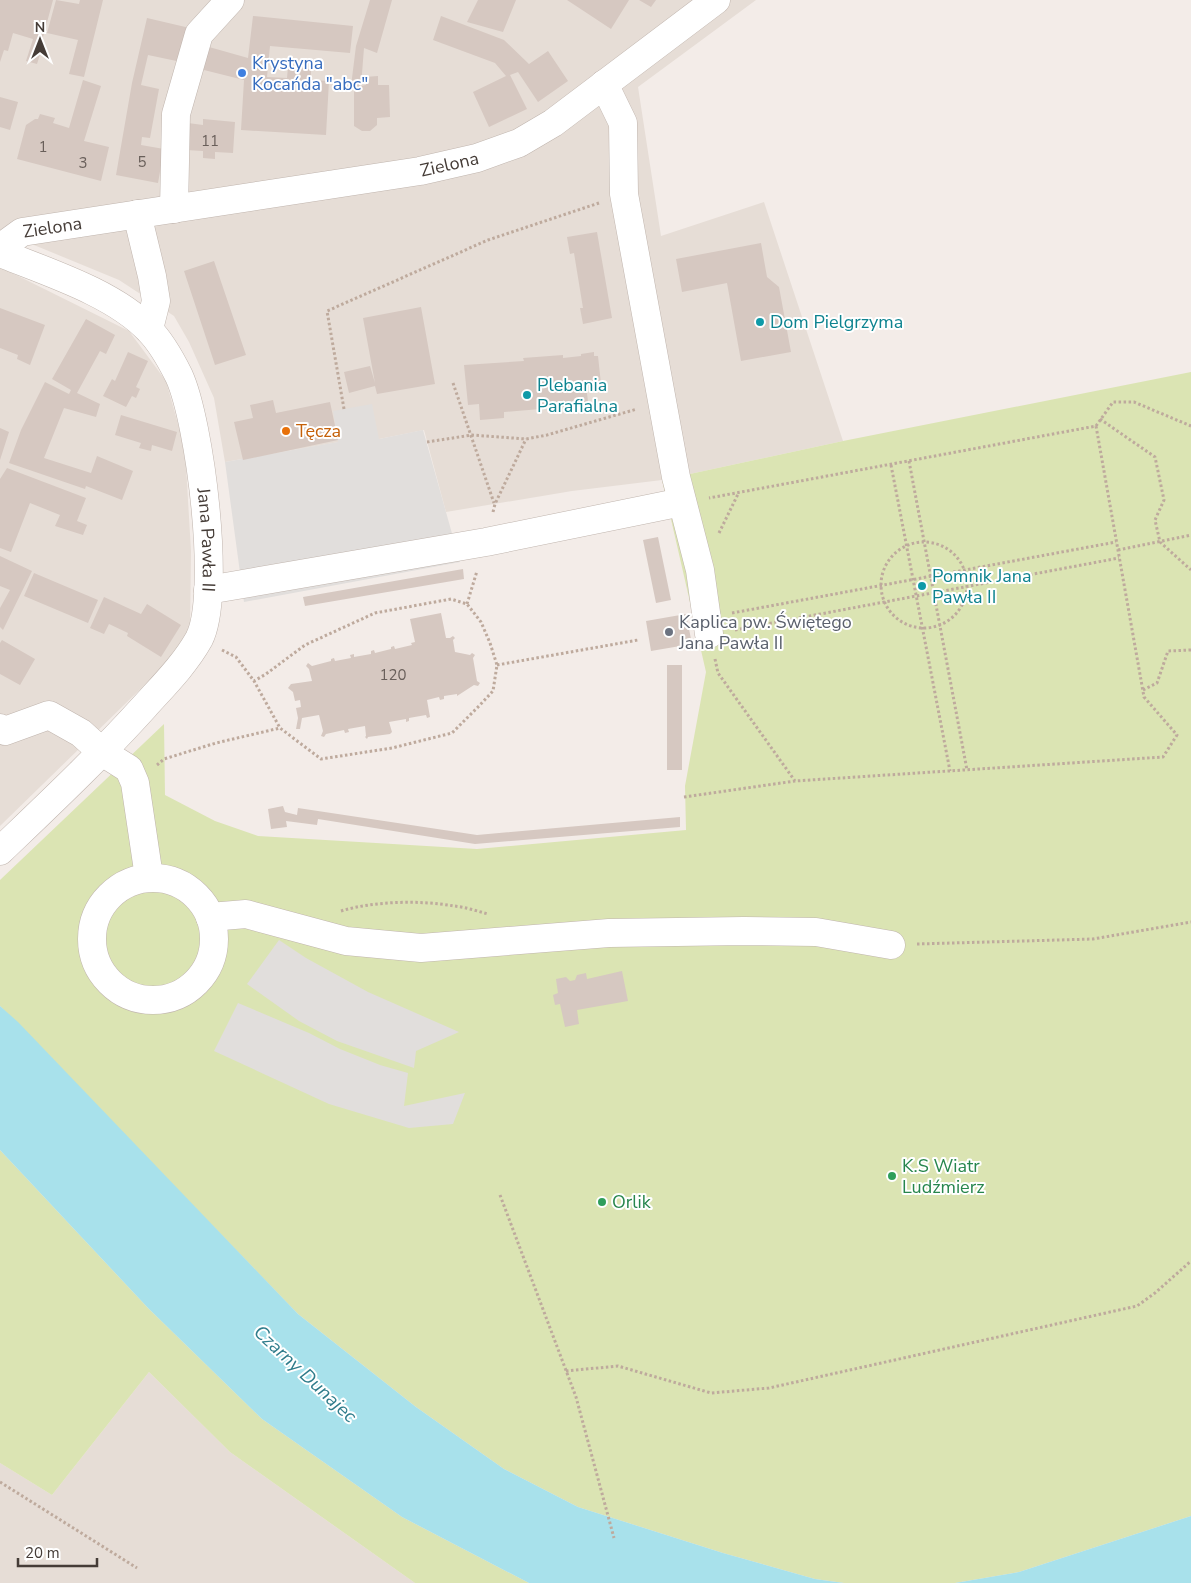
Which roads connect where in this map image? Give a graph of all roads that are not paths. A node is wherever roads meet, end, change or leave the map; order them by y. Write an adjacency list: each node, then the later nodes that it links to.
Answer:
1 (230, 0): 4 (street)
2 (716, 0): 3 (street, Zielona)
3 (604, 84): 4 (street, Zielona); 9 (street)
4 (174, 210): 5 (street, Zielona)
5 (137, 214): 6 (street, Zielona); 8 (street)
6 (0, 248)
7 (0, 253): 8 (street, Jana Pawła II)
8 (149, 330): 10 (street, Jana Pawła II)
9 (682, 502): 10 (street); 11 (street)
10 (208, 590): 13 (street, Jana Pawła II)
11 (708, 626)
12 (0, 728): 13 (street)
13 (102, 752): 14 (street, Jana Pawła II); 15 (street)
14 (0, 851)
15 (150, 877): 16 (street); 16 (street)
16 (210, 916): 17 (street)
17 (891, 945)

